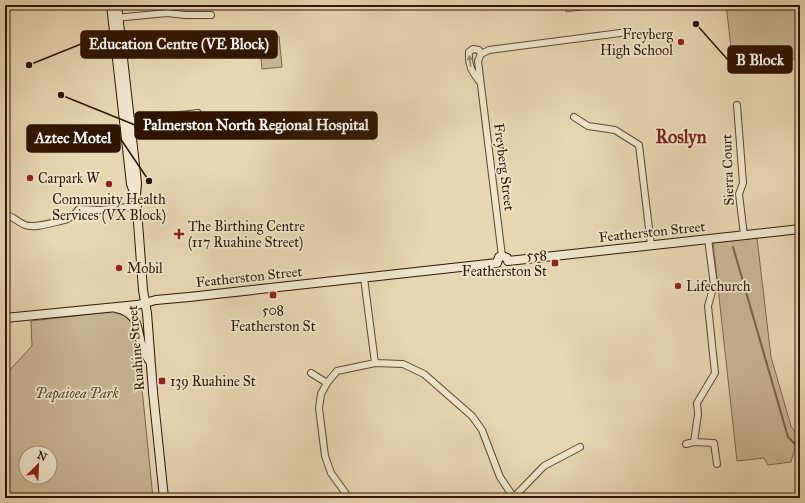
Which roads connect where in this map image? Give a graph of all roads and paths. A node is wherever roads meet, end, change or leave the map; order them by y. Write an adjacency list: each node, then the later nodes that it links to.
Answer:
1 (112, 5): 4 (main road, Ruahine Street)
2 (117, 5): 4 (main road, Ruahine Street)
3 (211, 15): 4 (street)
4 (116, 18): 11 (main road, Ruahine Street); 12 (main road, Ruahine Street)
5 (628, 32): 6 (street, Freyberg Street)
6 (481, 54): 7 (street, Freyberg Street); 7 (street, Freyberg Street, one-way to 6)
7 (480, 82): 19 (street, Freyberg Street)
8 (737, 105): 16 (street, Sierra Court)
9 (198, 113): 11 (street)
10 (574, 117): 18 (street)
11 (130, 121): 12 (main road, Ruahine Street)
12 (136, 195): 13 (main road, Ruahine Street)
13 (137, 206): 14 (street); 21 (main road, Ruahine Street)
14 (5, 214)
15 (800, 229): 16 (main road, Featherston Street)
16 (744, 235): 17 (main road, Featherston Street)
17 (708, 239): 18 (main road, Featherston Street); 28 (street)
18 (651, 245): 19 (main road, Featherston Street)
19 (502, 260): 20 (main road, Featherston Street)
20 (364, 278): 21 (main road, Featherston Street); 25 (street)
21 (146, 302): 22 (main road, Featherston Street); 24 (main road, Ruahine Street)
22 (114, 308): 23 (main road, Featherston Street); 24 (main road)
23 (5, 318)
24 (151, 363): 32 (main road, Ruahine Street)
25 (375, 363): 27 (street); 34 (street)
26 (311, 372): 27 (street)
27 (327, 383): 33 (street)
28 (694, 442): 29 (street); 31 (street)
29 (686, 444)
30 (580, 447): 34 (street)
31 (717, 464)
32 (164, 498)
33 (349, 498)
34 (513, 498)

